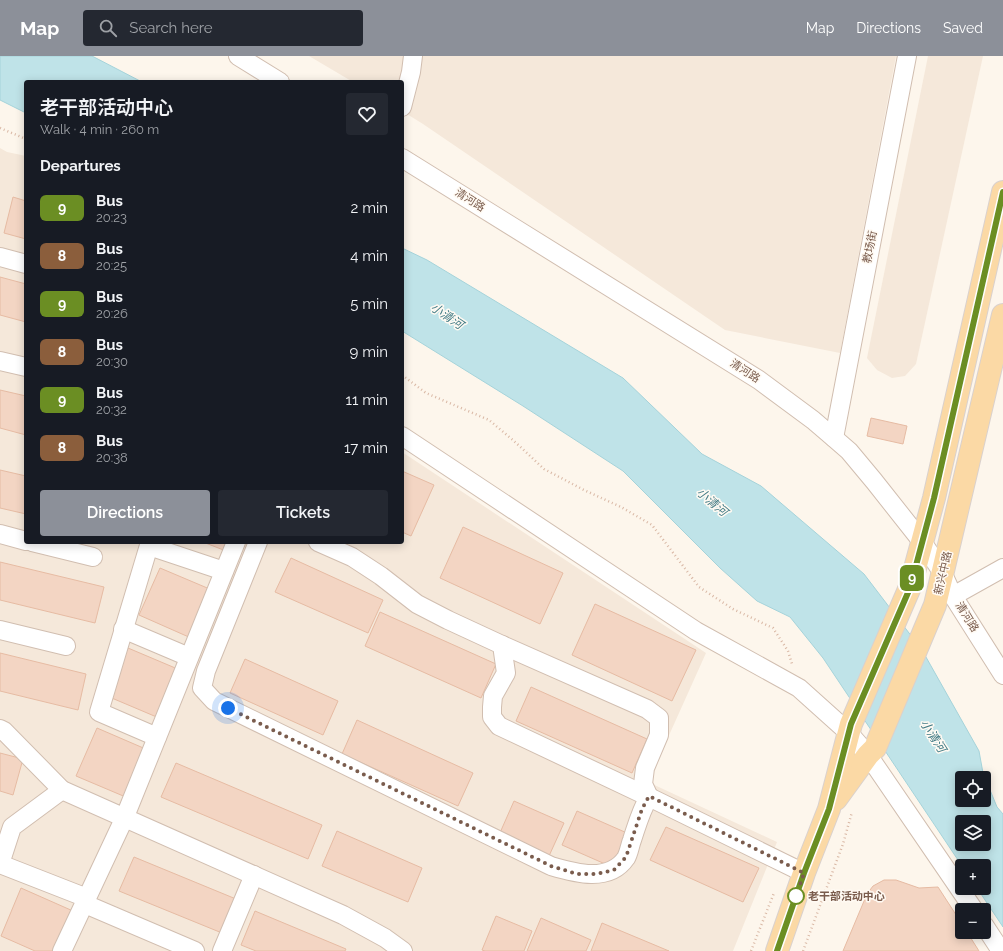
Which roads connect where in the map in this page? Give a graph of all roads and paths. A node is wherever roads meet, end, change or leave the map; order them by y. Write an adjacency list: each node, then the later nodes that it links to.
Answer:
1 (238, 56): 4 (street)
2 (413, 56): 5 (street)
3 (907, 56): 17 (street, 教场街)
4 (277, 80)
5 (404, 99)
6 (0, 128): 7 (path)
7 (24, 138)
8 (404, 159): 17 (street, 清河路)
9 (1003, 192): 20 (main road, 新兴中路)
10 (0, 257): 11 (street)
11 (24, 263)
12 (1003, 315): 29 (main road, 新兴中路)
13 (0, 361): 14 (street)
14 (24, 367)
15 (404, 376): 37 (path)
16 (404, 437): 37 (street)
17 (834, 438): 20 (street, 清河路)
18 (0, 534): 19 (street)
19 (24, 540)
20 (923, 543): 29 (street, 清河路); 38 (main road, 新兴中路)
21 (40, 544): 26 (street)
22 (150, 544): 28 (street); 31 (street)
23 (235, 544): 28 (street)
24 (257, 544): 43 (street)
25 (323, 544): 33 (street)
26 (93, 557)
27 (1003, 568): 30 (street)
28 (224, 571): 35 (street)
29 (942, 572): 30 (main road, 新兴中路)
30 (944, 601): 36 (street, 清河路); 41 (main road, 新兴中路)
31 (123, 629): 35 (street); 40 (street)
32 (0, 630): 34 (street)
33 (502, 645): 43 (street); 43 (street)
34 (66, 646)
35 (189, 657): 40 (street)
36 (1003, 675)
37 (799, 688): 38 (street)
38 (850, 728): 41 (street); 45 (main road, 新兴中路)
39 (0, 729): 42 (street)
40 (157, 737): 46 (street)
41 (871, 751): 45 (main road, 新兴中路); 52 (street)
42 (62, 790): 46 (street); 47 (street)
43 (649, 796): 49 (street)
44 (853, 807): 59 (path)
45 (829, 809): 49 (main road, 新兴中路)
46 (124, 819): 50 (street); 51 (street)
47 (6, 825): 48 (street)
48 (0, 864): 51 (street)
49 (804, 873): 58 (main road, 新兴中路)
50 (254, 875): 56 (street); 57 (street)
51 (86, 901): 54 (street); 55 (street)
52 (969, 903)
53 (991, 935): 60 (street)
54 (62, 951)
55 (195, 951)
56 (222, 951)
57 (403, 951)
58 (777, 951)
59 (803, 951)
60 (1002, 951)

